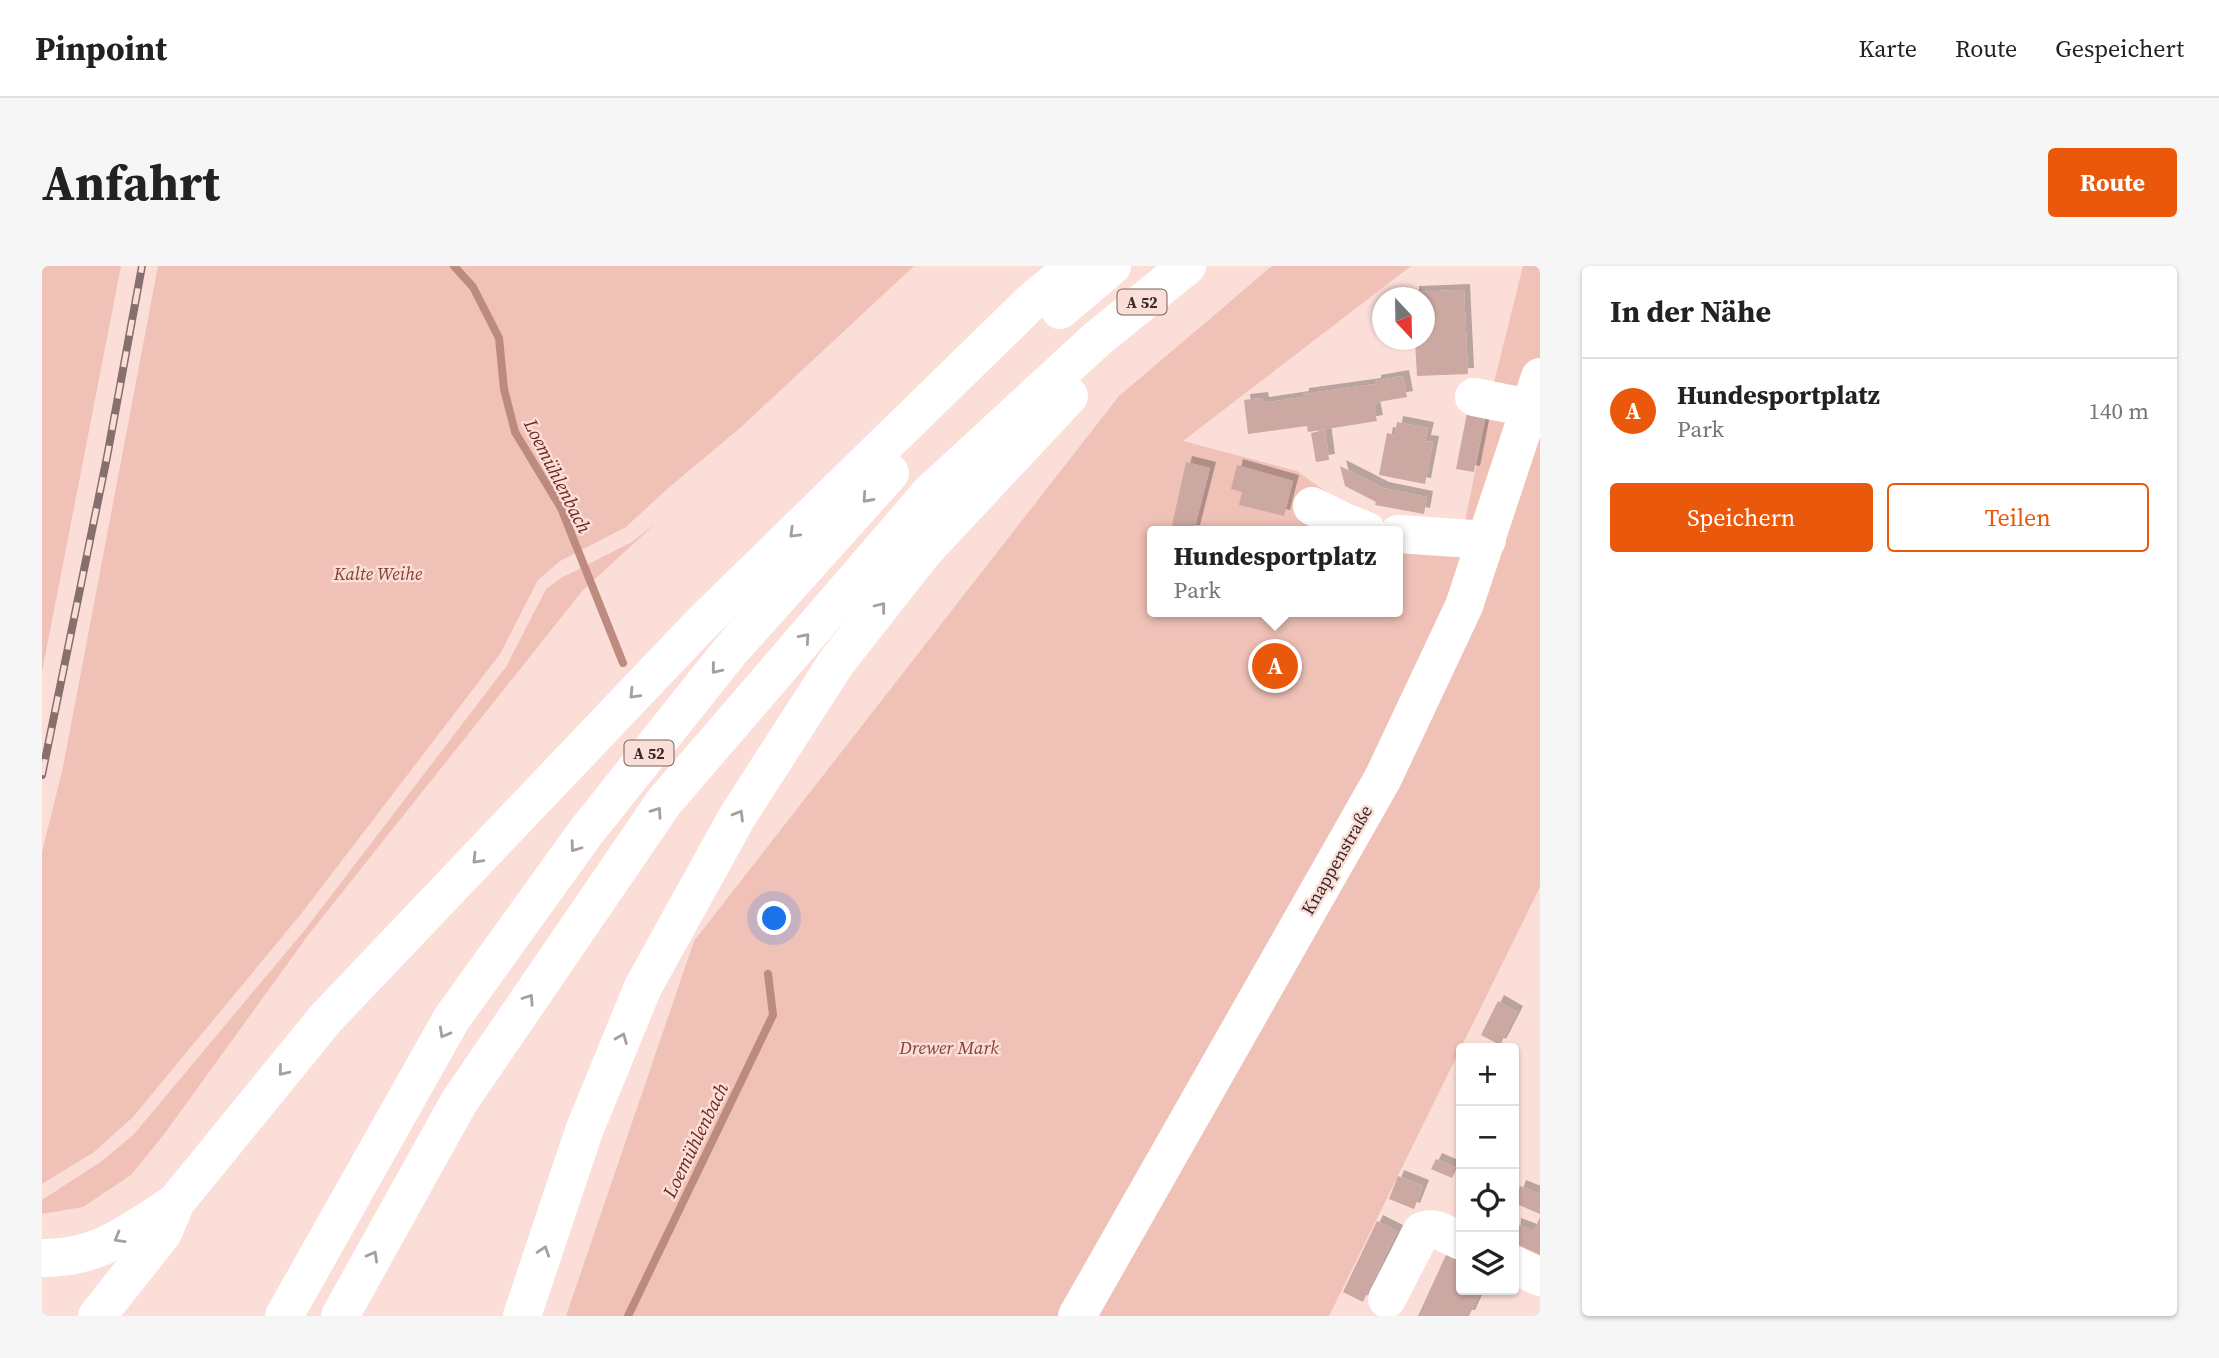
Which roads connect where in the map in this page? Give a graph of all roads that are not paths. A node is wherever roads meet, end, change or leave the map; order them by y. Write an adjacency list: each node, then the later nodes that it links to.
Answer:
1 (1074, 266): 11 (main road, one-way to 11)
2 (1112, 266): 18 (main road, A 52, one-way to 18)
3 (1187, 266): 4 (main road, A 52)
4 (1097, 339): 19 (main road, A 52, one-way to 4); 20 (main road, one-way to 4)
5 (1534, 395): 6 (main road); 10 (main road, Knappenstraße)
6 (1474, 397)
7 (1312, 506): 8 (main road)
8 (1354, 526)
9 (1403, 534): 10 (main road)
10 (1487, 540): 21 (main road, Knappenstraße)
11 (176, 1202): 13 (main road, one-way to 13); 17 (main road)
12 (1456, 1239): 16 (main road)
13 (42, 1258)
14 (1519, 1267): 15 (main road)
15 (1540, 1277)
16 (1387, 1299)
17 (97, 1316)
18 (284, 1316)
19 (340, 1316)
20 (522, 1316)
21 (1077, 1316)

